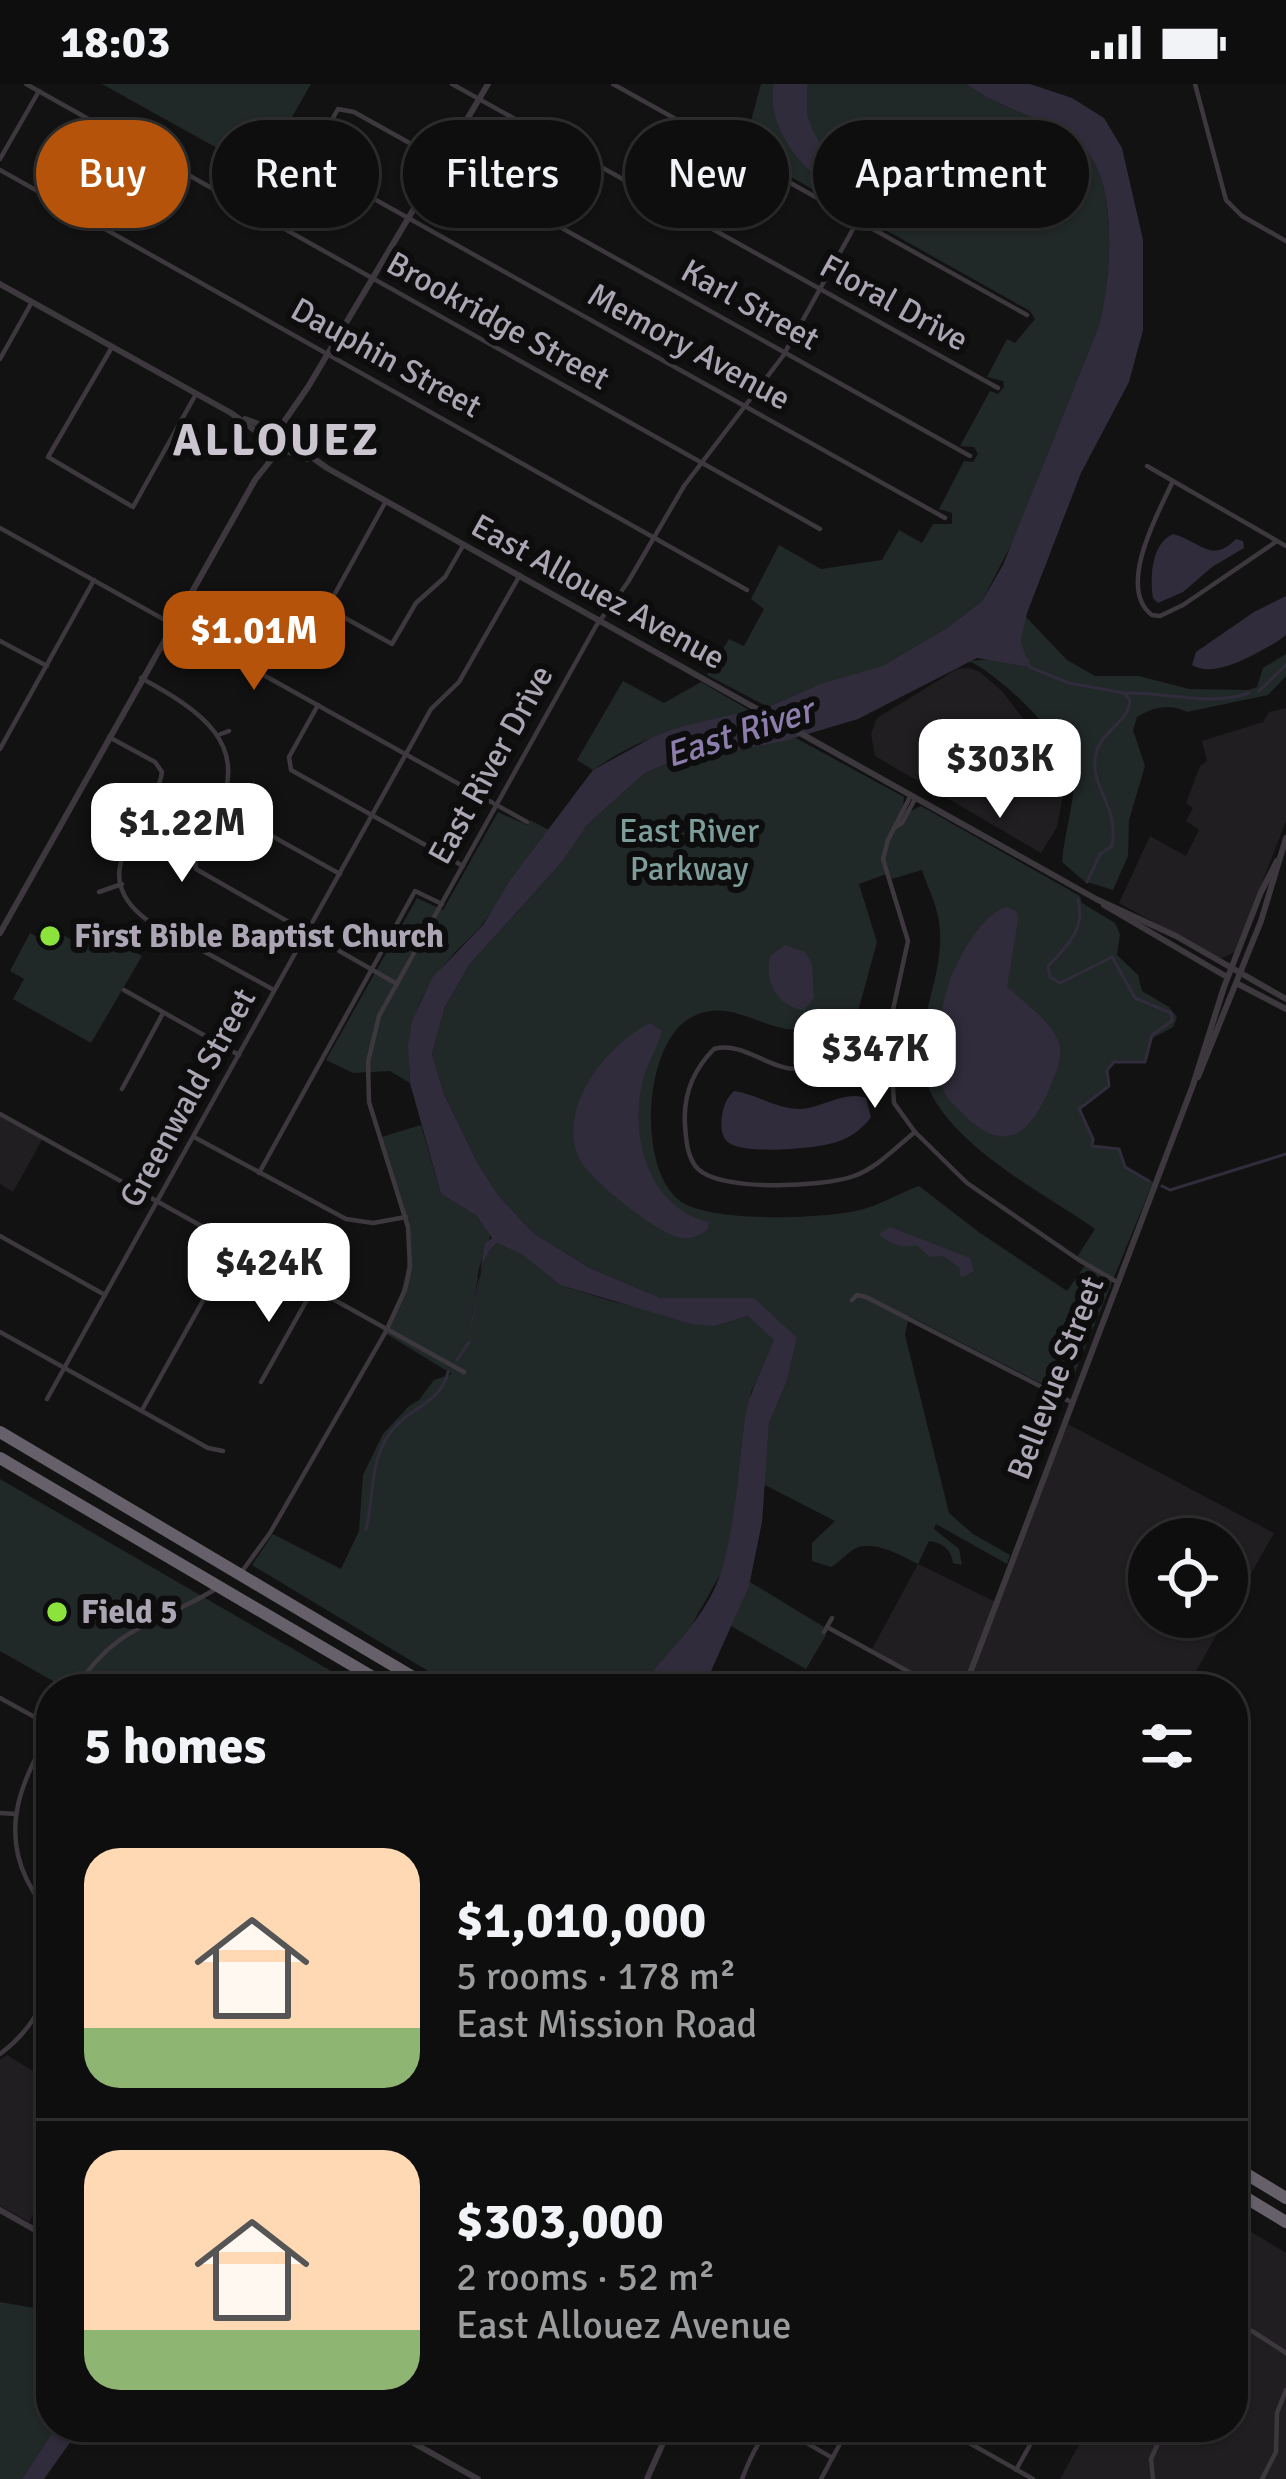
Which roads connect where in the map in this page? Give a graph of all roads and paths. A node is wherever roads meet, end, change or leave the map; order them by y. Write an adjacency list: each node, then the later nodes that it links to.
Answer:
1 (26, 84): 6 (street, Brookridge Street)
2 (452, 84): 7 (street, Floral Drive)
3 (488, 84): 7 (street)
4 (613, 84): 12 (street)
5 (1195, 84): 19 (street)
6 (39, 91): 10 (street); 20 (street, Brookridge Street)
7 (480, 98): 8 (street); 22 (street, Floral Drive)
8 (467, 120)
9 (403, 140): 13 (street, Karl Street)
10 (0, 159)
11 (0, 170): 27 (street, Dauphin Street)
12 (813, 195)
13 (403, 215)
14 (403, 227): 20 (street)
15 (427, 228): 32 (street, Memory Avenue)
16 (562, 228): 26 (street, Karl Street)
17 (854, 228): 22 (street, East River Drive)
18 (872, 228): 24 (street)
19 (1286, 241)
20 (371, 278): 27 (street); 39 (street, Brookridge Street)
21 (0, 284): 23 (street)
22 (820, 290): 26 (street, East River Drive); 30 (street, Floral Drive)
23 (32, 302): 25 (street); 28 (street)
24 (1027, 315)
25 (112, 347): 31 (street); 31 (street)
26 (785, 352): 32 (street, East River Drive); 38 (street, Karl Street)
27 (327, 353): 29 (street); 48 (street, Dauphin Street)
28 (0, 358)
29 (308, 387): 34 (street); 35 (street)
30 (998, 388)
31 (196, 394): 33 (street)
32 (746, 406): 39 (street, East River Drive); 45 (street, Memory Avenue)
33 (231, 413): 34 (street); 36 (street)
34 (276, 429): 35 (street, East Allouez Avenue); 36 (street)
35 (288, 437): 37 (street); 41 (street, East Allouez Avenue)
36 (267, 442): 37 (street, East Allouez Avenue); 42 (street)
37 (280, 450): 41 (street, East Allouez Avenue); 42 (street)
38 (970, 456)
39 (703, 464): 47 (street, Brookridge Street); 48 (street, East River Drive)
40 (1147, 466): 43 (street)
41 (327, 468): 44 (street, East Allouez Avenue)
42 (255, 480): 56 (street)
43 (1173, 481): 49 (street); 49 (street)
44 (386, 501): 50 (street, East Allouez Avenue); 50 (street)
45 (945, 518)
46 (0, 528): 53 (street)
47 (820, 529)
48 (654, 536): 54 (street, Dauphin Street); 55 (street, East River Drive)
49 (1277, 542): 51 (street)
50 (464, 544): 52 (street, East Allouez Avenue)
51 (1286, 546)
52 (520, 575): 55 (street, East Allouez Avenue); 65 (street, Greenwald Street)
53 (94, 580): 56 (street); 58 (street)
54 (747, 590)
55 (602, 622): 66 (street, East Allouez Avenue); 67 (street, East River Drive)
56 (172, 624): 59 (street); 60 (street)
57 (0, 641): 58 (street)
58 (47, 667): 64 (street)
59 (141, 678): 62 (street); 63 (street)
60 (318, 705): 65 (street); 69 (street)
61 (229, 731): 62 (street)
62 (218, 735): 68 (street)
63 (109, 737): 75 (street); 79 (street)
64 (0, 748)
65 (406, 754): 67 (street); 69 (street, Greenwald Street)
66 (913, 796): 77 (street, East Allouez Avenue); 92 (street)
67 (496, 805): 70 (street); 73 (street, East River Drive)
68 (220, 807): 74 (street); 80 (street)
69 (372, 816): 73 (street); 74 (street, Greenwald Street)
70 (527, 822)
71 (1286, 838): 72 (street, Bellevue Street)
72 (1277, 861): 81 (street, Bellevue Street); 83 (street, Bellevue Street)
73 (463, 866): 78 (street, East River Drive)
74 (340, 874): 80 (street, Greenwald Street)
75 (122, 884): 76 (street); 88 (street)
76 (99, 892)
77 (1096, 898): 81 (street, East Allouez Avenue); 84 (street, East Allouez Avenue)
78 (442, 904): 82 (street); 86 (street, East River Drive)
79 (0, 933)
80 (307, 933): 82 (street); 88 (street, Greenwald Street)
81 (1232, 968): 83 (street, East Allouez Avenue); 84 (street, Bellevue Street)
82 (372, 969): 86 (street); 99 (street)
83 (1241, 973): 85 (street, Bellevue Street); 89 (street, East Allouez Avenue)
84 (1228, 978): 85 (street, East Allouez Avenue); 94 (street, Bellevue Street)
85 (1237, 983): 90 (street, East Allouez Avenue); 94 (street, Bellevue Street)
86 (397, 984): 101 (street, East River Drive)
87 (124, 990): 91 (street)
88 (275, 991): 93 (street, Greenwald Street)
89 (1286, 999)
90 (1286, 1010)
91 (163, 1013): 93 (street); 95 (street)
92 (889, 1042): 97 (street); 97 (street)
93 (239, 1055): 98 (street, Greenwald Street)
94 (1193, 1085): 104 (street, Bellevue Street)
95 (122, 1089)
96 (0, 1114): 100 (street)
97 (914, 1132): 104 (street)
98 (194, 1137): 99 (street); 100 (street, Greenwald Street)
99 (259, 1173): 101 (street)
100 (157, 1202): 103 (street); 106 (street, Greenwald Street)
101 (406, 1217): 108 (street, East River Drive)
102 (0, 1236): 106 (street)
103 (235, 1245): 105 (street); 115 (street)
104 (1118, 1282): 114 (street, Bellevue Street)
105 (313, 1289): 108 (street); 112 (street)
106 (105, 1295): 110 (street, Greenwald Street)
107 (852, 1300): 114 (street)
108 (386, 1330): 111 (street); 120 (street, East River Drive)
109 (0, 1332): 110 (street)
110 (64, 1367): 113 (street, Greenwald Street); 115 (street)
111 (464, 1372)
112 (261, 1382)
113 (47, 1399)
114 (1072, 1402): 124 (street, Bellevue Street)
115 (142, 1410): 117 (street)
116 (0, 1432): 122 (highway)
117 (223, 1451)
118 (0, 1458): 121 (highway)
119 (832, 1618): 123 (street)
120 (86, 1674)
121 (368, 1674)
122 (408, 1674)
123 (912, 1674)
124 (970, 1674)
125 (0, 1698): 126 (street)
126 (36, 1719)
127 (36, 1756): 129 (street)
128 (0, 1813): 129 (street)
129 (16, 1814): 130 (street)
130 (36, 1895)
131 (36, 2014): 132 (street)
132 (0, 2054)
133 (1248, 2175): 134 (highway)
134 (1283, 2195)
135 (1248, 2199): 137 (highway)
136 (0, 2210): 138 (street)
137 (1286, 2222)
138 (36, 2230)
139 (1248, 2331): 140 (street)
140 (1286, 2353)
141 (1286, 2390): 158 (street)
142 (413, 2442): 152 (street)
143 (663, 2442): 153 (street)
144 (758, 2442): 154 (street)
145 (805, 2442): 150 (street)
146 (840, 2442): 150 (street)
147 (968, 2442): 151 (street)
148 (1032, 2442): 151 (street)
149 (1159, 2442): 157 (street)
150 (831, 2457): 155 (street)
151 (1016, 2470): 156 (street)
152 (478, 2479)
153 (647, 2479)
154 (742, 2479)
155 (820, 2479)
156 (1033, 2479)
157 (1153, 2479)
158 (1262, 2479)

